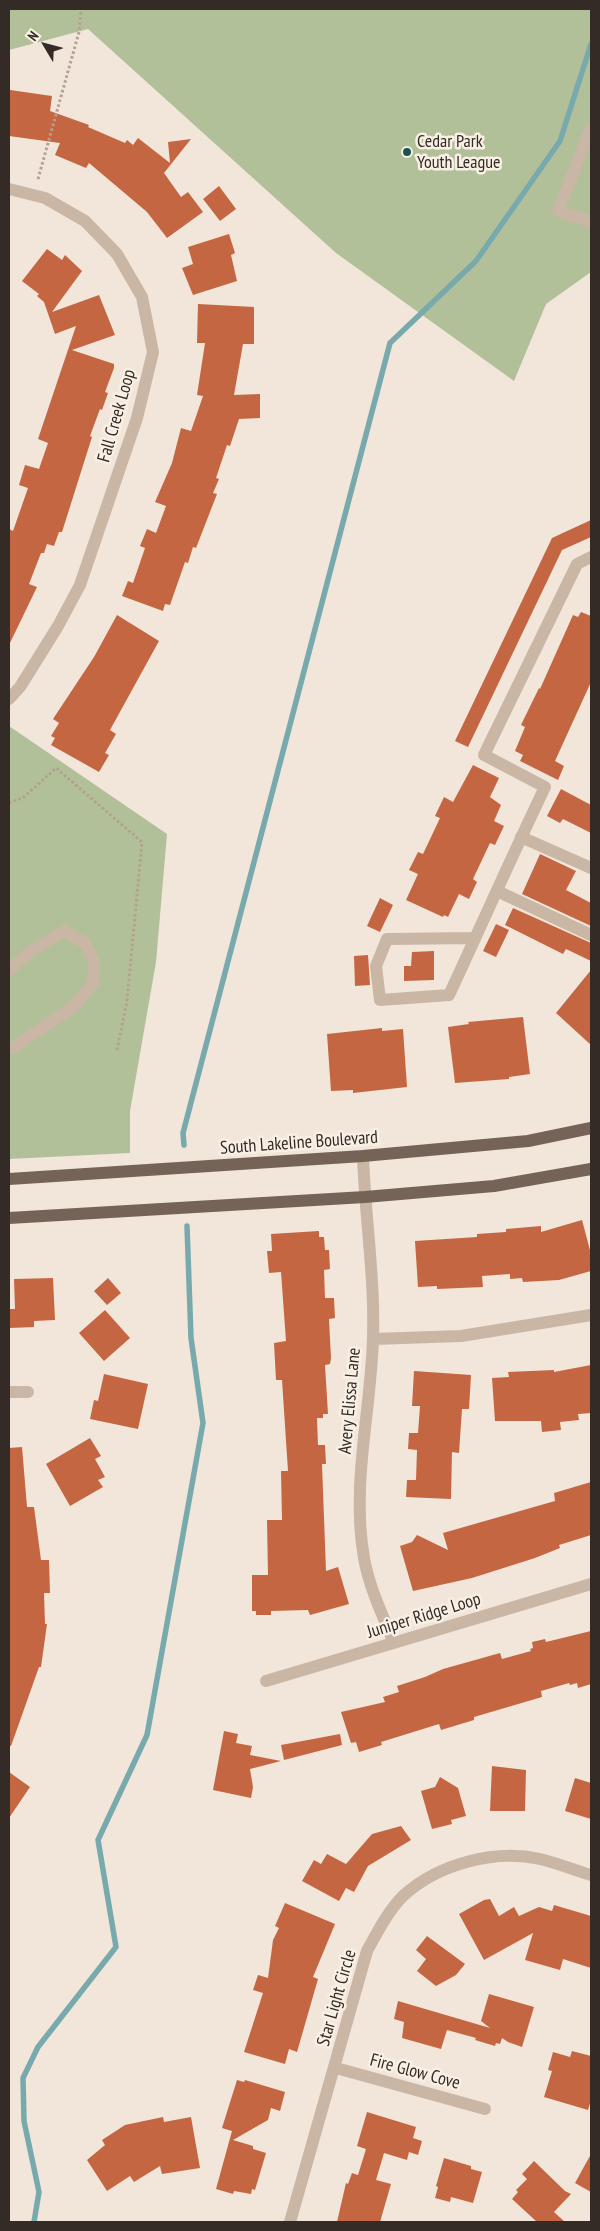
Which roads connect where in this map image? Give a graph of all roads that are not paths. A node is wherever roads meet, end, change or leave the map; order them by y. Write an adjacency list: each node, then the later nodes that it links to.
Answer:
1 (591, 128): 3 (street)
2 (9, 189): 5 (street, Fall Creek Loop)
3 (591, 222)
4 (591, 557): 6 (street)
5 (9, 699)
6 (521, 837): 7 (street); 8 (street)
7 (591, 868)
8 (497, 891): 9 (street); 10 (street)
9 (591, 935)
10 (475, 938): 10 (street)
11 (9, 970): 12 (street)
12 (9, 1048)
13 (591, 1128): 14 (main road, South Lakeline Boulevard)
14 (363, 1156): 16 (main road, South Lakeline Boulevard); 17 (street, Avery Elissa Lane)
15 (591, 1169): 17 (main road)
16 (9, 1179)
17 (365, 1197): 18 (main road); 20 (street, Avery Elissa Lane)
18 (9, 1218)
19 (591, 1315): 20 (street)
20 (373, 1339): 24 (street, Avery Elissa Lane)
21 (9, 1392): 22 (street)
22 (28, 1392)
23 (591, 1584): 24 (street, Juniper Ridge Loop)
24 (394, 1643): 25 (street, Juniper Ridge Loop)
25 (266, 1681)
26 (591, 1875): 27 (street, Star Light Circle)
27 (336, 2068): 28 (street, Fire Glow Cove); 29 (street, Star Light Circle)
28 (485, 2109)
29 (290, 2222)

